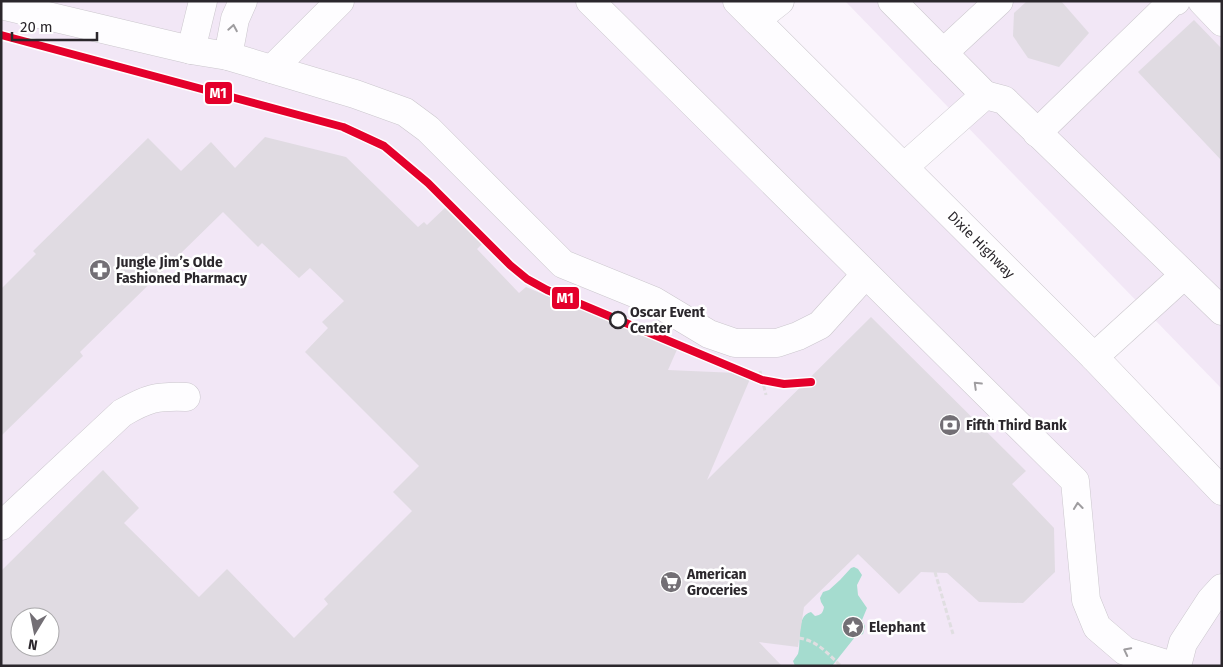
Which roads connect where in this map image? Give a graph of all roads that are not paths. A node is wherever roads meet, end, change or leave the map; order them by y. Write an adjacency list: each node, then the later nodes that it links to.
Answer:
1 (203, 1): 14 (main road)
2 (243, 1): 16 (main road, one-way to 2)
3 (340, 1): 17 (main road)
4 (590, 1): 21 (main road)
5 (737, 1): 12 (main road, Dixie Highway)
6 (780, 1): 12 (main road)
7 (892, 1): 15 (main road)
8 (999, 1): 15 (main road)
9 (1202, 1): 13 (main road)
10 (1164, 5): 19 (main road)
11 (1, 6): 14 (main road)
12 (756, 20): 20 (main road, Dixie Highway)
13 (1222, 22)
14 (191, 50): 16 (main road)
15 (943, 53): 18 (main road)
16 (228, 56): 17 (main road)
17 (272, 69): 21 (main road)
18 (986, 95): 19 (main road); 20 (main road)
19 (1037, 133): 22 (main road)
20 (904, 167): 24 (main road, Dixie Highway)
21 (865, 274): 29 (main road, one-way to 21)
22 (1183, 276): 23 (main road); 24 (main road)
23 (1222, 311)
24 (1094, 357): 26 (main road, Dixie Highway)
25 (186, 397): 27 (main road)
26 (1222, 491)
27 (1, 526)
28 (1222, 588): 29 (main road)
29 (1175, 666)

